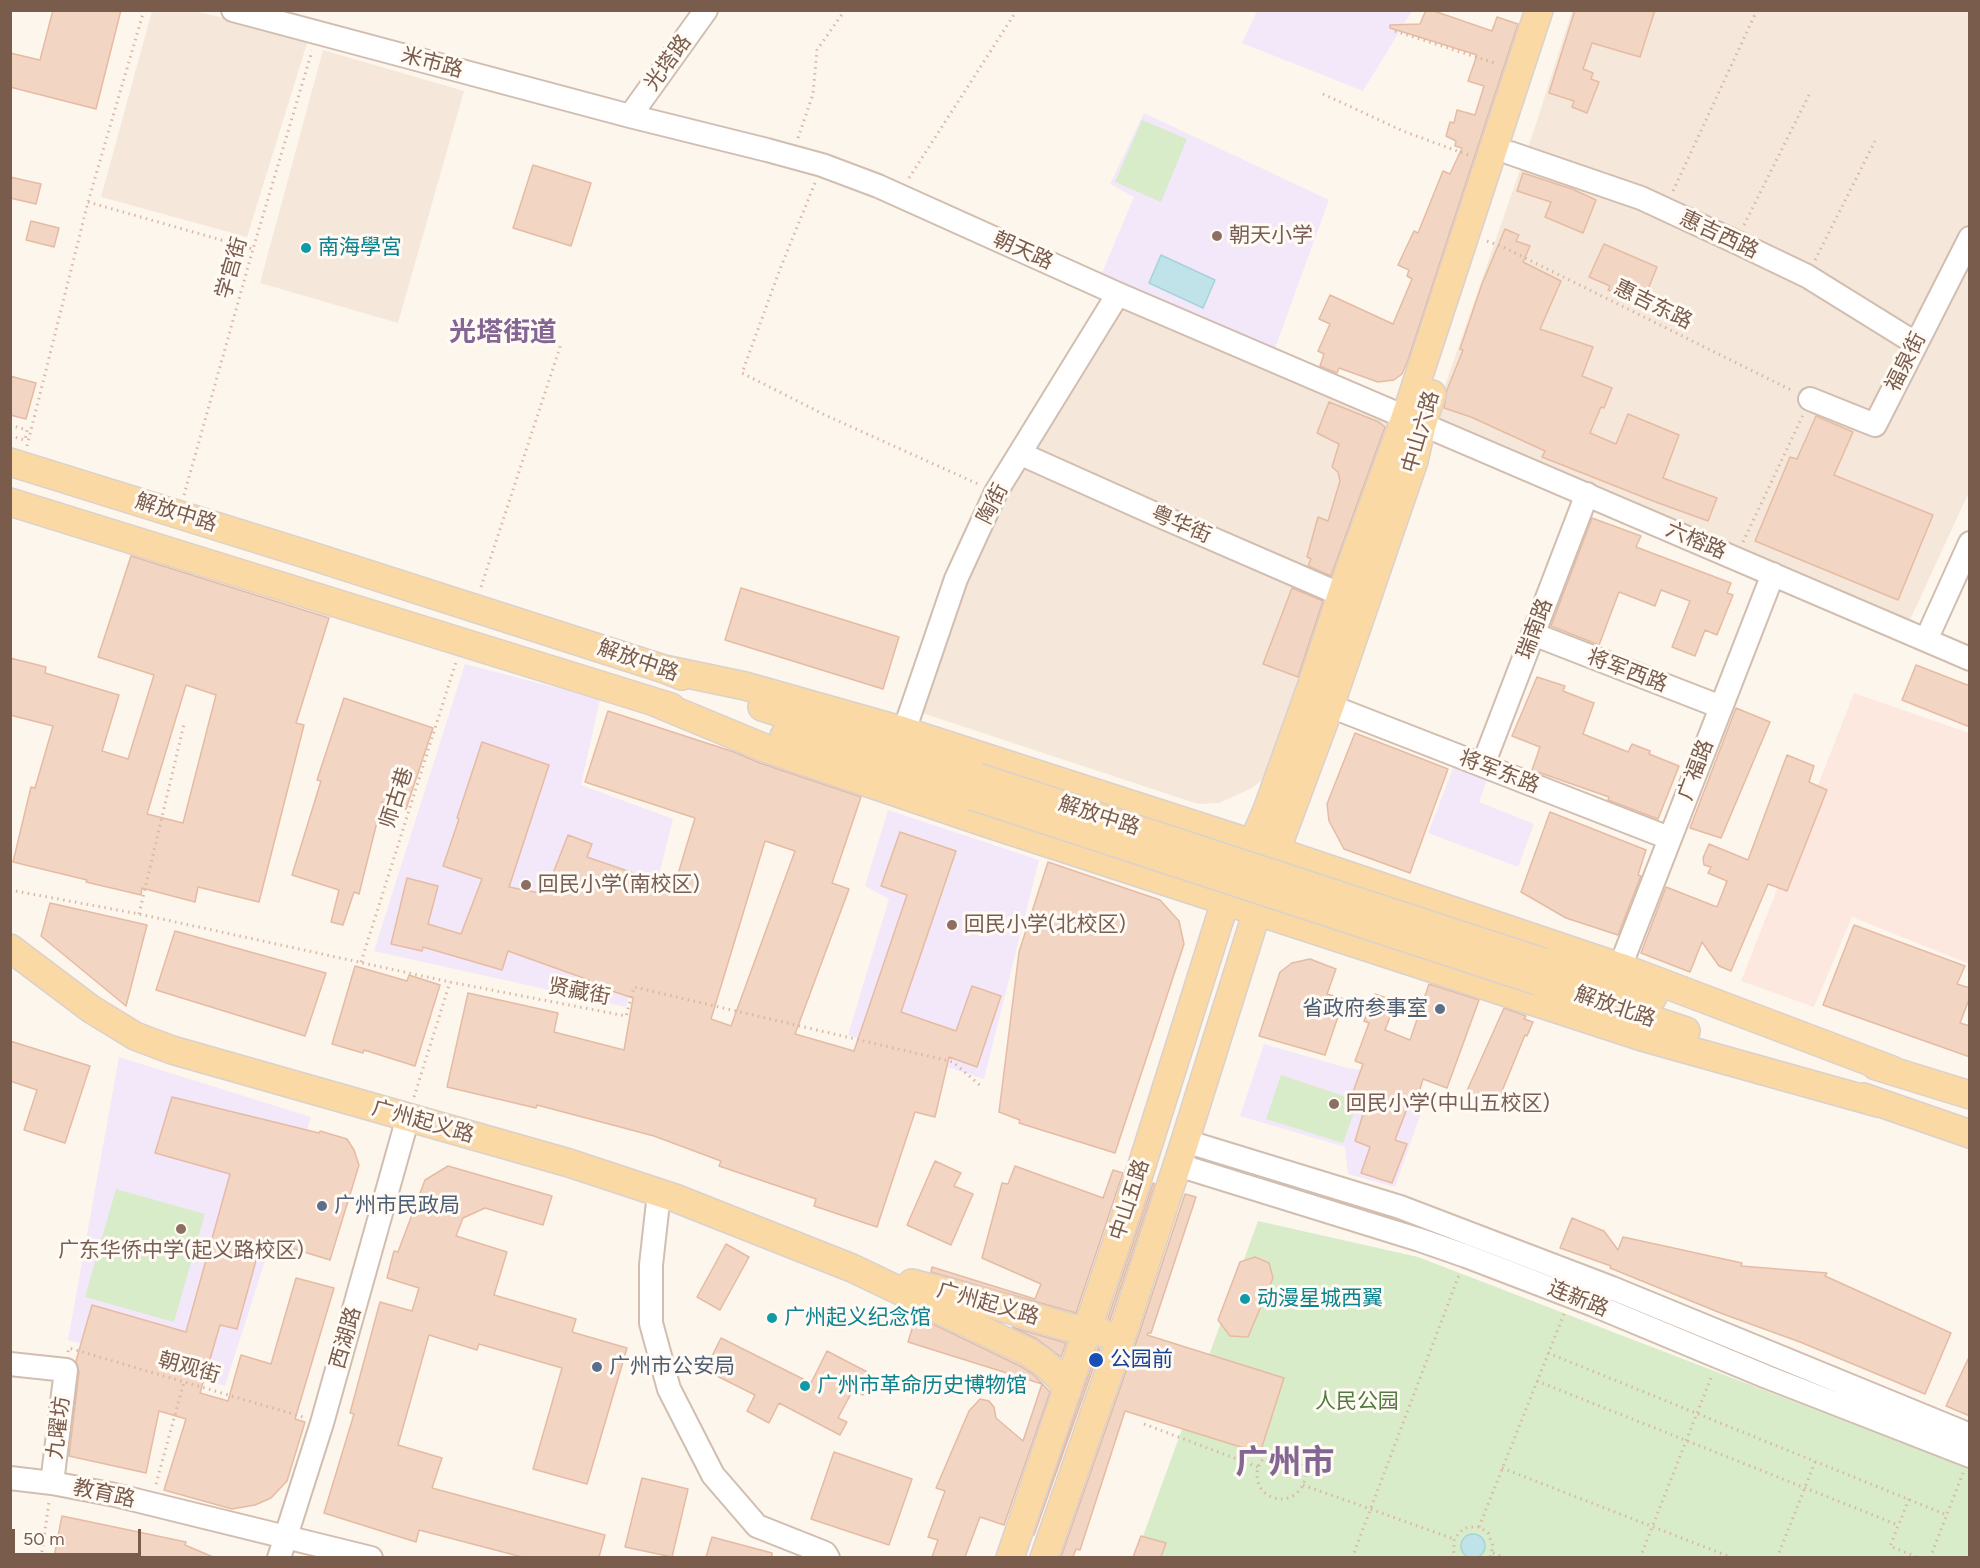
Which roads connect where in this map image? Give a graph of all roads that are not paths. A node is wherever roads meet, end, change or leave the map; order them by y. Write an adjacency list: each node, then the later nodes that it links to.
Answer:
1 (233, 10): 5 (street, 米市路)
2 (706, 10): 5 (street, 光塔路)
3 (1539, 10): 6 (main road, 中山六路)
4 (1557, 10): 6 (main road, 中山六路)
5 (630, 116): 8 (street, 朝天路)
6 (1500, 158): 9 (street, 惠吉西路); 11 (main road, 中山六路); 11 (main road, 中山六路)
7 (1970, 238): 9 (street, 福泉街)
8 (1118, 294): 11 (street, 朝天路); 12 (street, 陶街)
9 (1916, 344): 10 (street, 福泉街)
10 (1810, 399)
11 (1414, 421): 14 (street, 六榕路); 18 (main road, 中山六路); 24 (main road, 中山六路)
12 (1021, 454): 18 (street, 粤华街); 26 (street, 陶街)
13 (16, 464): 22 (main road, 解放中路)
14 (1587, 494): 17 (street, 六榕路); 19 (street, 瑞南路)
15 (10, 502): 23 (main road, 解放中路)
16 (1970, 543): 20 (street)
17 (1773, 574): 20 (street, 六榕路); 25 (street, 广福路)
18 (1342, 595): 30 (main road, 中山六路)
19 (1533, 634): 25 (street, 将军西路); 27 (street, 瑞南路)
20 (1926, 640): 21 (street, 六榕路)
21 (1970, 659)
22 (664, 669): 26 (main road); 28 (main road, 解放中路)
23 (654, 702): 28 (main road, 解放中路); 31 (main road)
24 (1330, 706): 27 (street, 将军东路); 30 (main road, 中山六路)
25 (1721, 707): 29 (street, 广福路)
26 (904, 731): 30 (main road)
27 (1482, 765): 29 (street, 将军东路)
28 (975, 786): 30 (main road, 解放中路, bridge)
29 (1669, 838): 33 (street, 广福路)
30 (1261, 873): 31 (main road, 中山五路); 31 (main road); 33 (main road); 34 (main road, 解放北路, bridge); 37 (main road); 40 (main road, 中山五路)
31 (1227, 900): 44 (main road, 中山五路)
32 (10, 948): 38 (main road, 广州起义路)
33 (1620, 967): 35 (main road)
34 (1540, 972): 35 (main road, 解放北路); 37 (main road, 解放北路)
35 (1892, 1070): 36 (main road, 解放北路)
36 (1970, 1095)
37 (1878, 1103): 39 (main road, 解放北路)
38 (408, 1117): 41 (main road, 广州起义路); 51 (street, 西湖路)
39 (1970, 1134)
40 (1182, 1153): 43 (main road, 中山五路); 47 (street, 连新路); 48 (street, 连新路)
41 (659, 1193): 42 (main road, 广州起义路); 53 (street)
42 (852, 1268): 44 (main road, 广州起义路); 46 (main road, 广州起义路)
43 (1124, 1329): 44 (main road, 广州起义路); 55 (main road, 中山五路)
44 (1086, 1331): 46 (main road, 中山五路)
45 (10, 1364): 50 (street, 九曜坊)
46 (1067, 1391): 54 (main road, 中山五路)
47 (1970, 1435)
48 (1968, 1461)
49 (10, 1478): 50 (street, 教育路)
50 (52, 1483): 51 (street, 教育路)
51 (283, 1547): 52 (street, 教育路)
52 (370, 1557)
53 (828, 1557)
54 (1010, 1557)
55 (1044, 1557)

